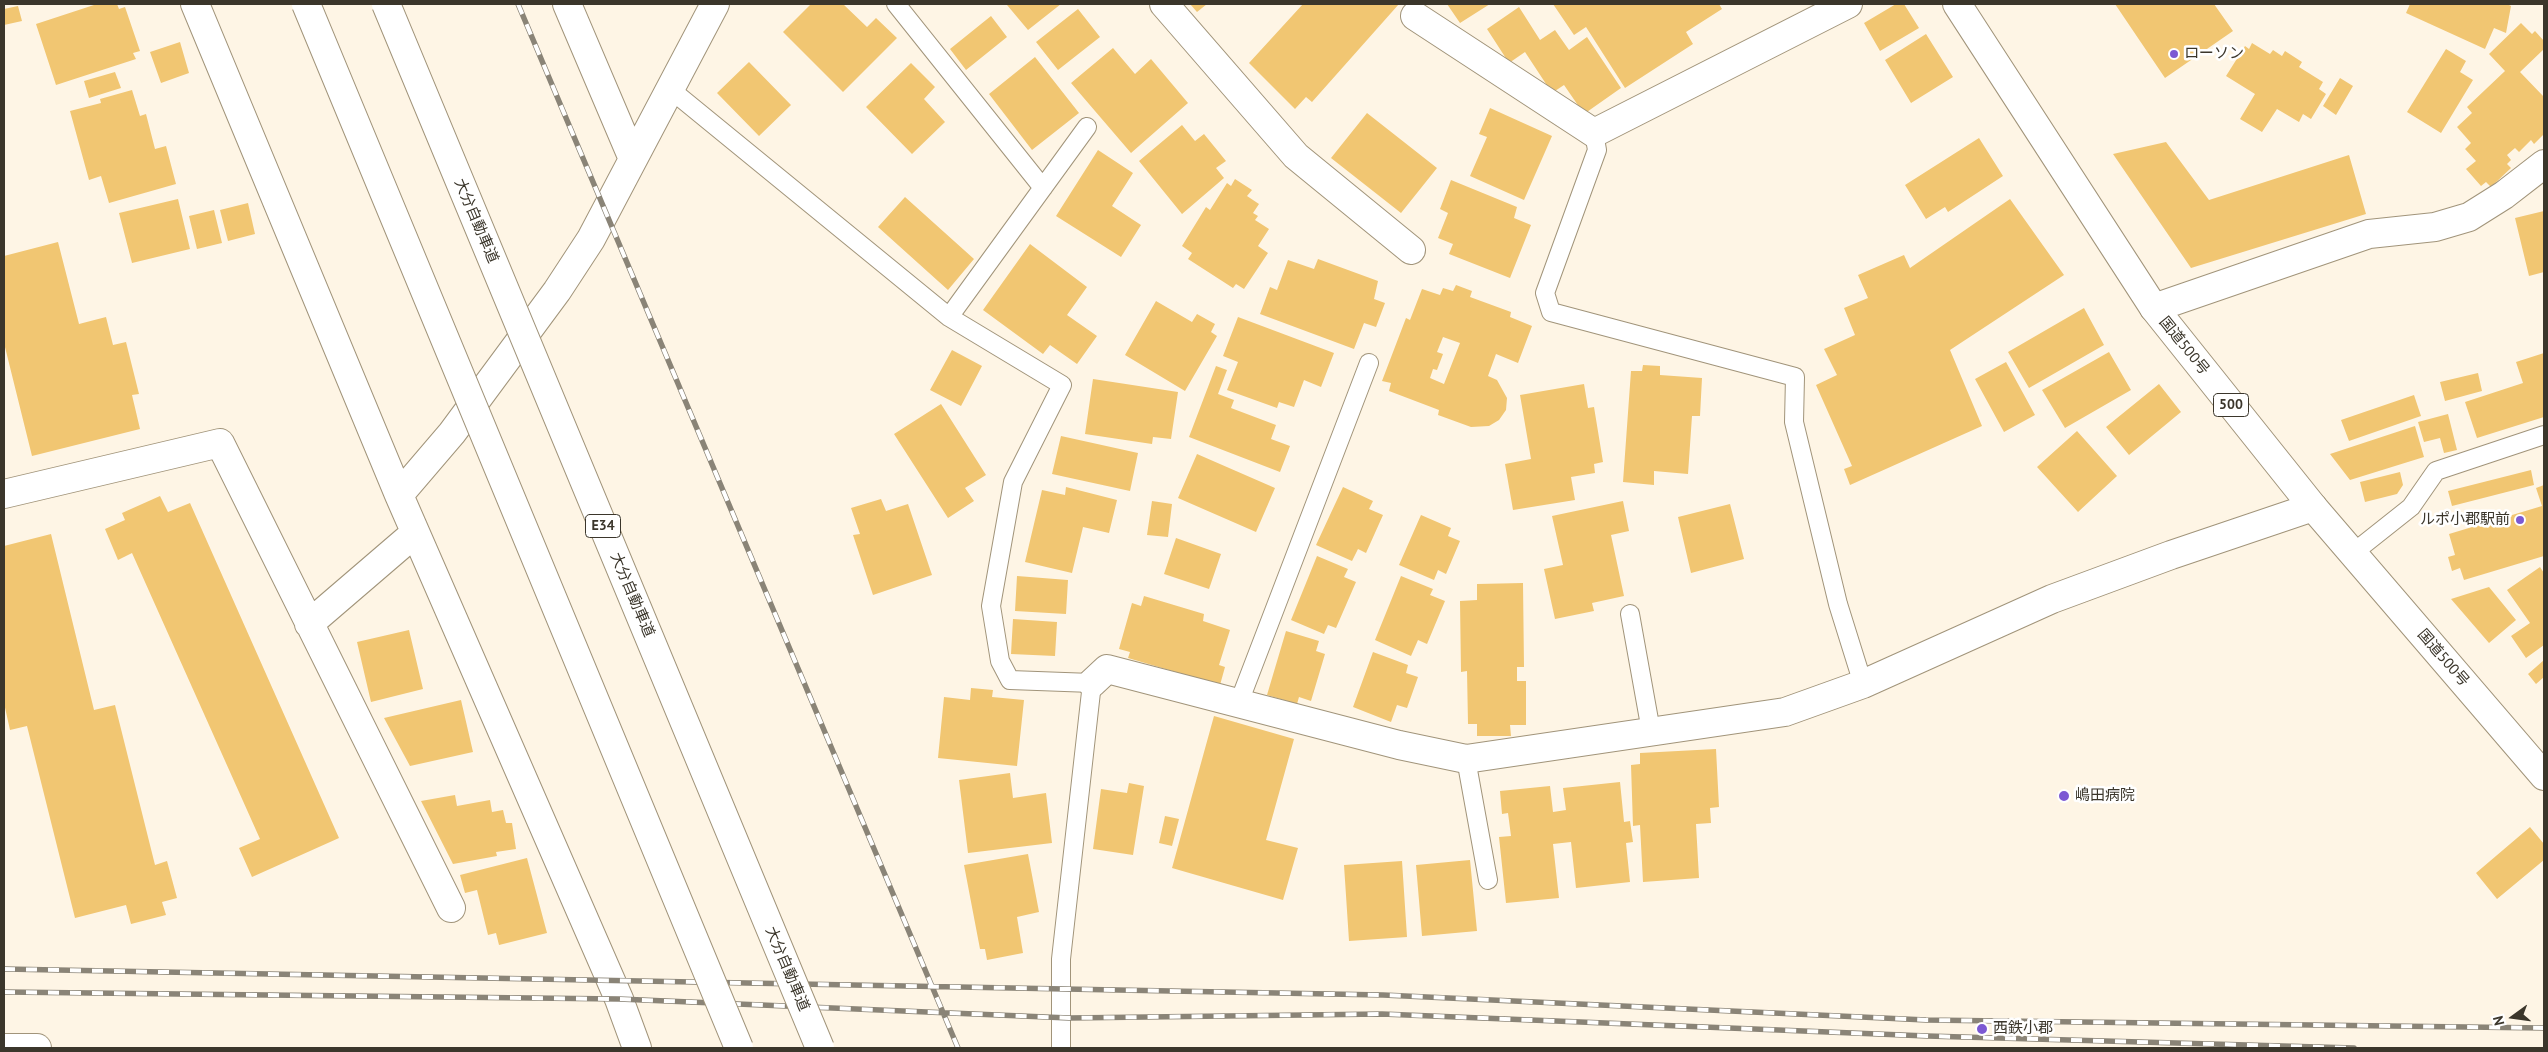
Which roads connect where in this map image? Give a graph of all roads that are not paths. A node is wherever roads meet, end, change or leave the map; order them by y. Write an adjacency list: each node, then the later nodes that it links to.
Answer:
1 (196, 4): 23 (main road)
2 (306, 4): 40 (main road, bridge)
3 (386, 4): 41 (main road, 大分自動車道 / E34, bridge)
4 (567, 4): 14 (main road)
5 (715, 4): 11 (main road)
6 (896, 4): 16 (lane)
7 (1164, 4): 17 (main road)
8 (1848, 4): 13 (main road)
9 (1957, 4): 18 (main road, 国道500号 / 500)
10 (1415, 16): 13 (main road)
11 (670, 89): 14 (main road); 19 (lane)
12 (1087, 126): 16 (lane)
13 (1594, 133): 30 (lane)
14 (633, 159): 23 (main road)
15 (2544, 164): 18 (main road)
16 (1043, 188): 19 (lane)
17 (1411, 250)
18 (2154, 308): 24 (main road, 国道500号 / 500)
19 (949, 317): 29 (lane)
20 (1369, 363): 31 (lane)
21 (2544, 435): 26 (lane)
22 (4, 494): 28 (main road)
23 (399, 495): 25 (main road)
24 (2314, 507): 26 (main road, 国道500号 / 500); 30 (main road)
25 (415, 533): 28 (main road); 39 (main road)
26 (2353, 553): 34 (main road, 国道500号 / 500)
27 (1630, 614): 32 (lane)
28 (309, 624): 36 (main road)
29 (1092, 683): 31 (main road); 42 (lane)
30 (1863, 684): 32 (main road)
31 (1238, 705): 33 (main road)
32 (1651, 731): 33 (main road)
33 (1466, 759): 35 (lane)
34 (2544, 776)
35 (1488, 880)
36 (451, 908)
37 (4, 1048): 38 (main road)
38 (37, 1048)
39 (637, 1048)
40 (739, 1048)
41 (820, 1048)
42 (1060, 1048)

